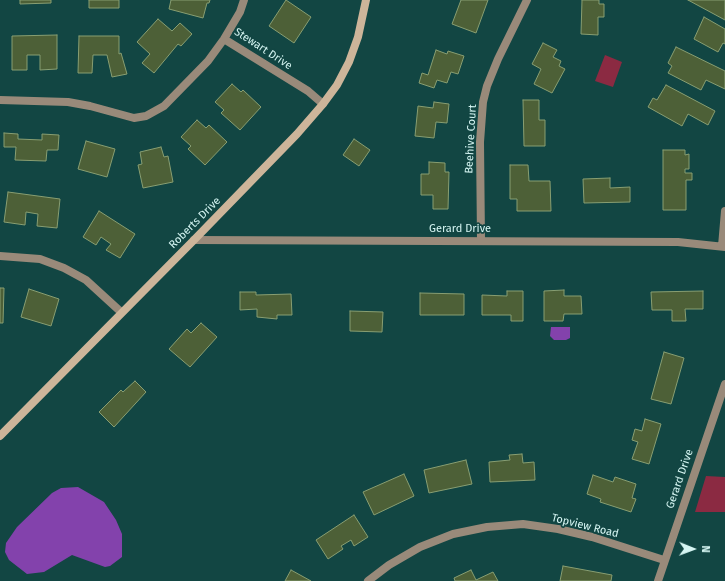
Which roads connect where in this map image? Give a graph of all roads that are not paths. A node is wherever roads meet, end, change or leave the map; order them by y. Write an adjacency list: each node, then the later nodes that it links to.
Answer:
1 (244, 0): 4 (street, Stewart Drive)
2 (366, 0): 6 (street, Roberts Drive)
3 (528, 0): 9 (street, Beehive Court)
4 (224, 39): 5 (street); 6 (street, Stewart Drive)
5 (0, 100)
6 (323, 104): 8 (street, Roberts Drive)
7 (725, 211): 10 (street)
8 (194, 240): 9 (street, Gerard Drive); 12 (street, Roberts Drive)
9 (481, 240): 10 (street, Gerard Drive)
10 (723, 246)
11 (0, 256): 12 (street)
12 (121, 312): 14 (street, Roberts Drive)
13 (725, 384): 15 (street, Gerard Drive)
14 (0, 436)
15 (664, 560): 16 (street, Topview Road); 17 (street, Gerard Drive)
16 (368, 581)
17 (658, 581)

